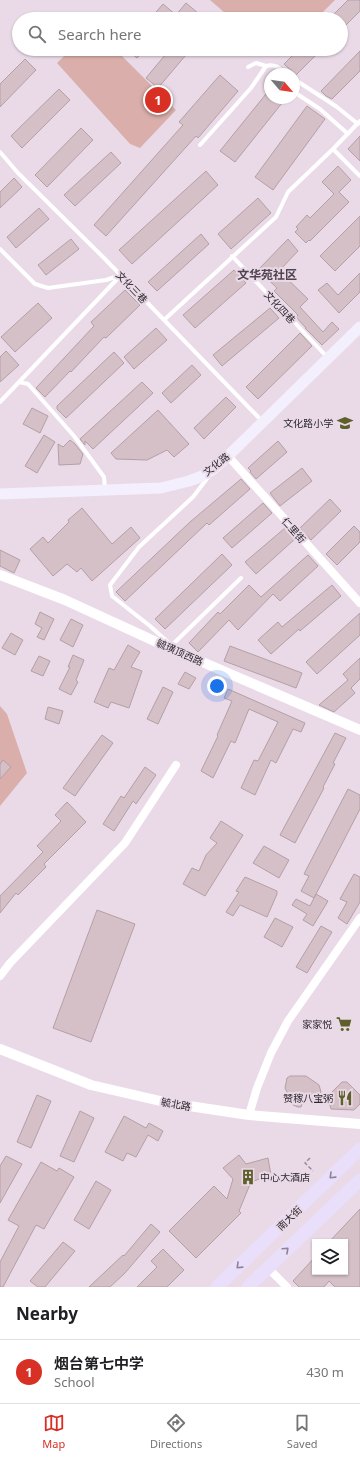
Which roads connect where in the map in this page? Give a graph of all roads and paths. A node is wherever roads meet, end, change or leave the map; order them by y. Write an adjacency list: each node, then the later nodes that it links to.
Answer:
1 (266, 66): 2 (lane); 3 (lane); 8 (lane)
2 (248, 67)
3 (280, 68)
4 (300, 83): 6 (lane)
5 (300, 96): 7 (lane)
6 (359, 123): 7 (lane)
7 (348, 134): 9 (lane)
8 (200, 145)
9 (333, 149): 11 (lane); 13 (lane)
10 (0, 152): 14 (lane, 文化三巷)
11 (360, 176)
12 (0, 249): 14 (lane)
13 (232, 256): 15 (lane); 17 (lane, 文化四巷)
14 (120, 275): 15 (lane, 文化三巷); 18 (lane)
15 (164, 320): 20 (lane, 文化三巷)
16 (360, 327): 17 (main road, 文化路)
17 (328, 359): 20 (main road, 文化路)
18 (19, 382): 19 (lane); 23 (lane)
19 (0, 402)
20 (263, 422): 21 (main road, 文化路)
21 (228, 456): 22 (main road, 文化路); 27 (street, 仁里街)
22 (212, 470): 23 (main road, 文化路); 28 (lane)
23 (105, 491): 24 (main road, 文化路)
24 (0, 494)
25 (0, 575): 29 (street, 毓璜顶西路)
26 (241, 578): 28 (lane)
27 (360, 604)
28 (172, 646): 29 (lane)
29 (190, 657): 30 (street, 毓璜顶西路)
30 (360, 730)
31 (176, 765): 33 (street)
32 (360, 918): 35 (street)
33 (0, 976)
34 (0, 1049): 35 (street, 毓北路)
35 (249, 1115): 36 (street, 毓北路)
36 (360, 1124)
37 (360, 1149): 42 (main road, 南大街, one-way to 42)
38 (310, 1158): 39 (path)
39 (313, 1171)
40 (360, 1180): 41 (main road, one-way to 40)
41 (268, 1268): 43 (main road); 44 (street)
42 (217, 1287)
43 (248, 1287)
44 (287, 1287)

